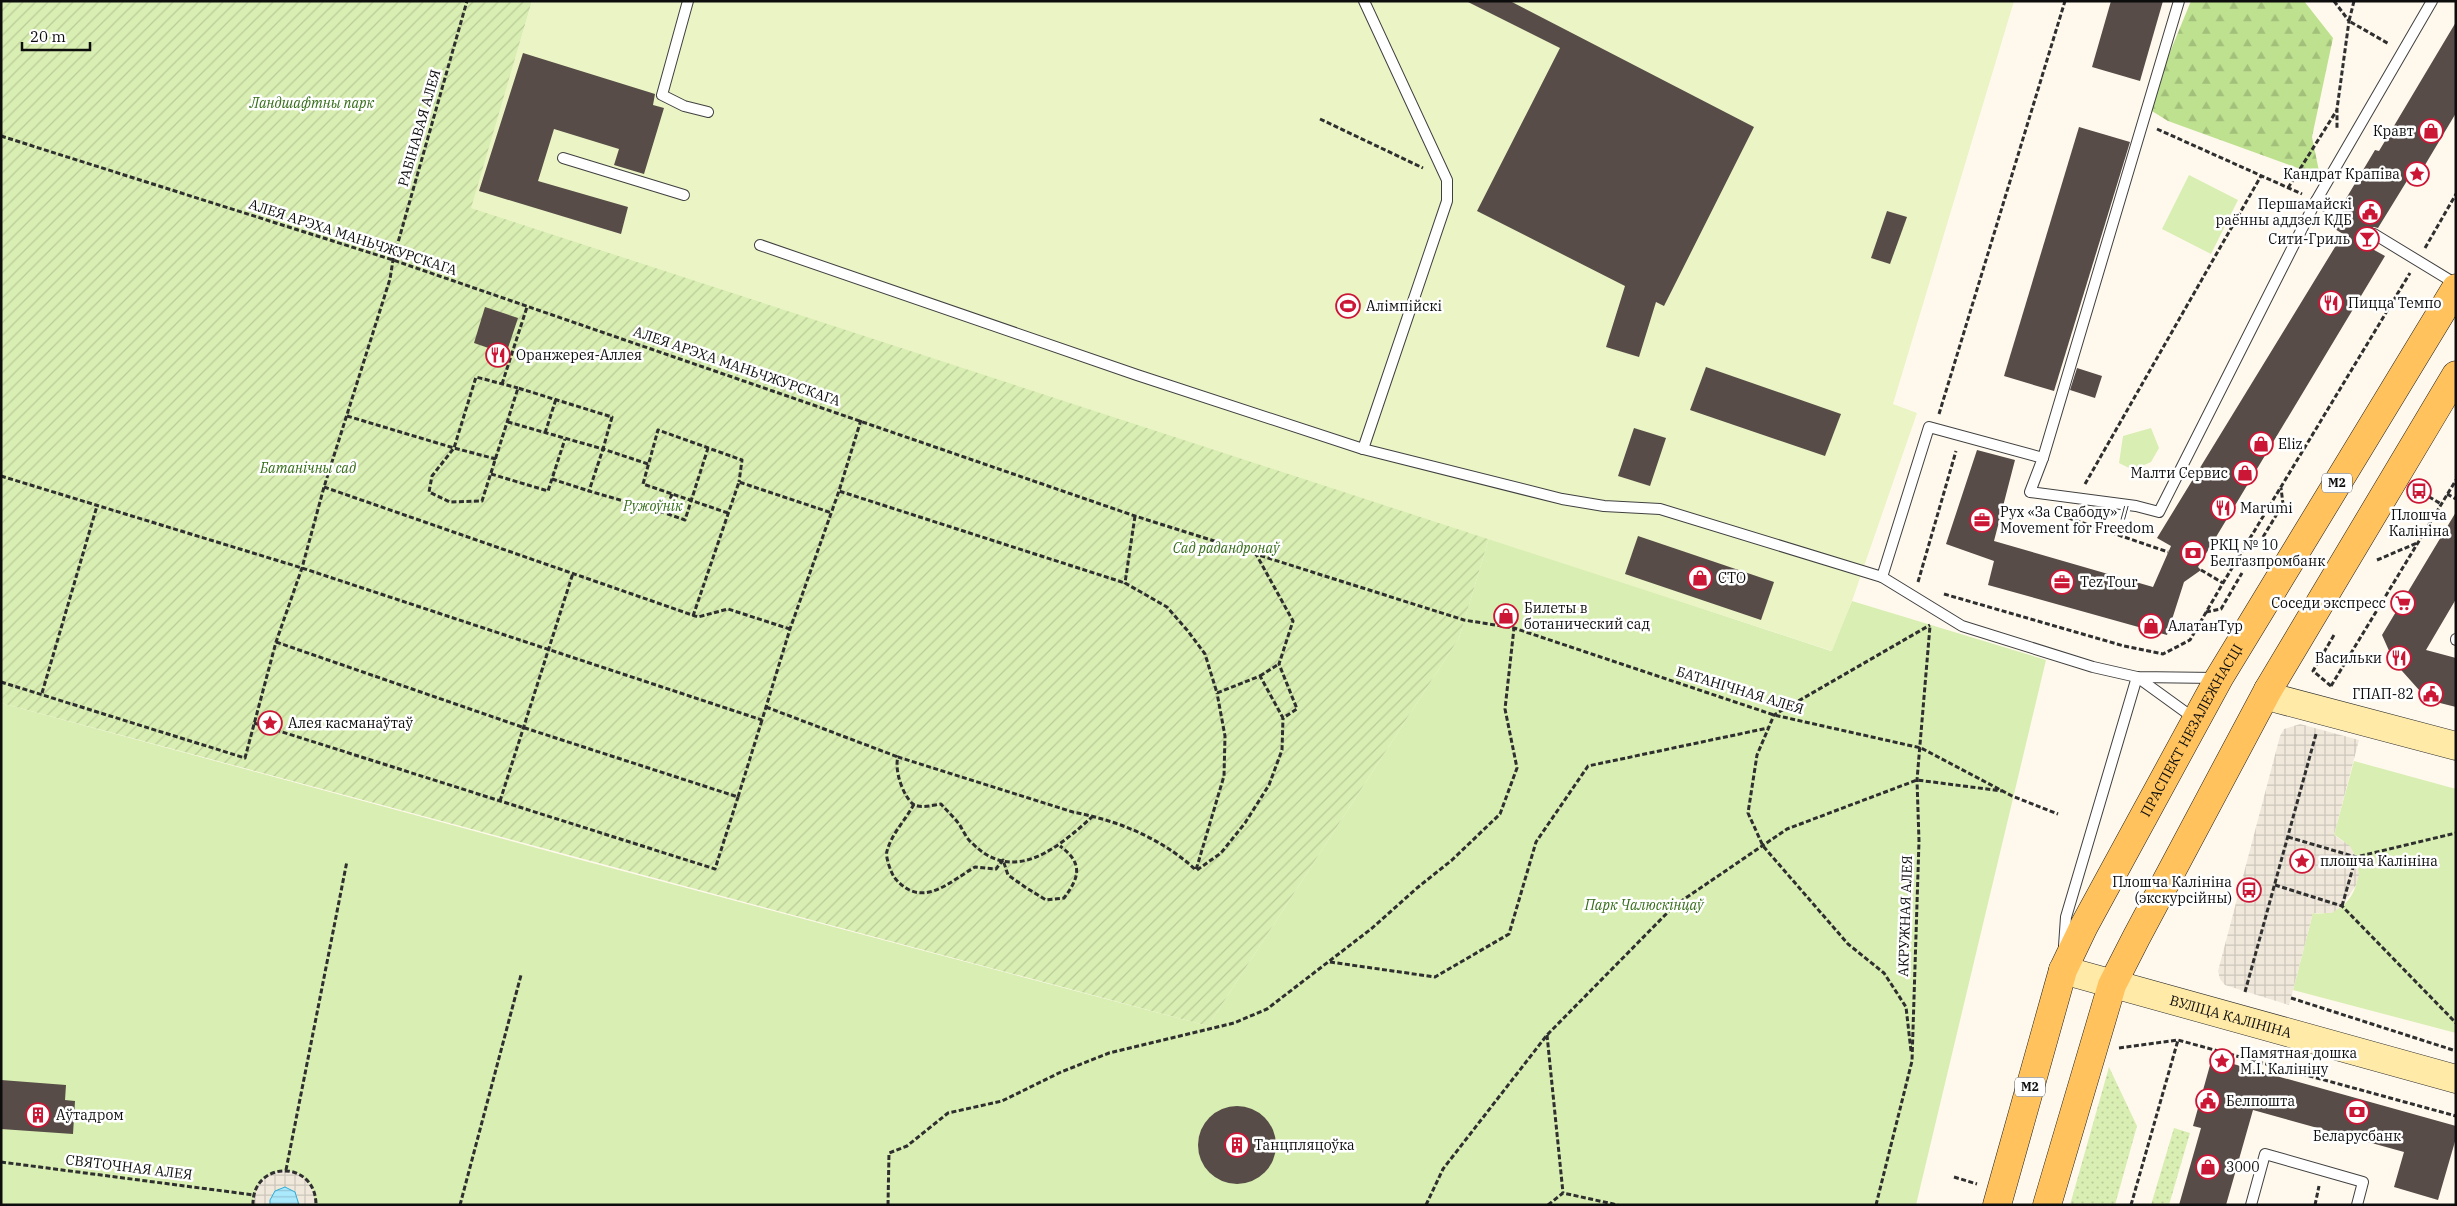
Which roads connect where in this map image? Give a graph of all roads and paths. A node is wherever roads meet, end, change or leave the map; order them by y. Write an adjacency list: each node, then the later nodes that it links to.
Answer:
1 (467, 1): 28 (path, РАБІНАВАЯ АЛЕЯ)
2 (688, 1): 12 (lane)
3 (1364, 1): 19 (lane)
4 (2064, 1): 39 (path)
5 (2179, 1): 14 (lane)
6 (2334, 1): 9 (path)
7 (2354, 1): 9 (path)
8 (2432, 1): 10 (lane)
9 (2349, 21): 10 (path); 11 (path)
10 (2402, 52): 17 (lane)
11 (2338, 109): 17 (path); 20 (path)
12 (708, 112)
13 (1320, 119): 19 (path)
14 (2143, 123): 18 (path); 47 (lane)
15 (1, 136): 28 (path, АЛЕЯ АРЭХА МАНЬЧЖУРСКАГА)
16 (562, 158): 22 (lane)
17 (2337, 165): 23 (lane)
18 (2261, 176): 20 (path); 62 (path)
19 (1446, 180): 46 (lane)
20 (2288, 188): 23 (path)
21 (2456, 194): 27 (path)
22 (684, 195)
23 (2316, 201): 24 (lane); 62 (lane)
24 (2338, 213)
25 (2374, 234): 27 (lane)
26 (760, 245): 46 (lane)
27 (2418, 259): 29 (lane); 56 (path)
28 (392, 260): 31 (path, АЛЕЯ АРЭХА МАНЬЧЖУРСКАГА); 36 (path, РАБІНАВАЯ АЛЕЯ)
29 (2456, 284)
30 (2456, 288): 96 (main road, ПРАСПЕКТ НЕЗАЛЕЖНАСЦІ / М2)
31 (527, 307): 33 (path); 37 (path, АЛЕЯ АРЭХА МАНЬЧЖУРСКАГА)
32 (2456, 375): 98 (main road)
33 (502, 384): 34 (path); 43 (path)
34 (518, 388): 35 (path); 38 (path)
35 (556, 399): 40 (path); 45 (path)
36 (347, 416): 43 (path); 55 (path, РАБІНАВАЯ АЛЕЯ)
37 (860, 420): 59 (path); 71 (path, АЛЕЯ АРЭХА МАНЬЧЖУРСКАГА)
38 (508, 422): 40 (path); 48 (path)
39 (1934, 428): 47 (lane); 81 (lane)
40 (545, 433): 41 (path)
41 (565, 438): 45 (path); 52 (path)
42 (1958, 442): 81 (path)
43 (454, 448): 48 (path); 50 (path)
44 (708, 448): 49 (path); 54 (path); 64 (path)
45 (603, 449): 49 (path); 57 (path)
46 (1362, 449): 81 (lane)
47 (2043, 458): 62 (lane)
48 (496, 459): 50 (path)
49 (648, 464): 60 (path)
50 (491, 474): 52 (path)
51 (1, 476): 66 (path)
52 (552, 479): 57 (path)
53 (2456, 480): 61 (path)
54 (738, 482): 69 (path); 70 (path)
55 (324, 487): 77 (path, РАБІНАВАЯ АЛЕЯ); 79 (path)
56 (2280, 487): 72 (path); 83 (path)
57 (589, 491): 68 (path)
58 (2420, 491): 65 (path)
59 (839, 492): 70 (path); 82 (path)
60 (672, 494): 64 (path); 68 (path)
61 (2447, 494): 63 (path); 65 (path)
62 (2077, 498)
63 (2456, 499)
64 (690, 500): 68 (path); 69 (path)
65 (2441, 504): 73 (path)
66 (97, 506): 77 (path); 99 (path)
67 (2046, 510): 74 (path)
68 (665, 513)
69 (728, 513): 86 (path)
70 (832, 513): 89 (path)
71 (1136, 516): 75 (path, АЛЕЯ АРЭХА МАНЬЧЖУРСКАГА); 82 (path)
72 (2263, 537)
73 (2418, 543): 76 (path); 90 (path)
74 (2168, 552)
75 (1256, 554): 87 (path, АЛЕЯ АРЭХА МАНЬЧЖУРСКАГА); 93 (path)
76 (2378, 558)
77 (302, 568): 91 (path, РАБІНАВАЯ АЛЕЯ); 92 (path)
78 (2200, 570): 83 (path)
79 (573, 572): 86 (path); 92 (path)
80 (2242, 573): 85 (path)
81 (1882, 576): 95 (lane)
82 (1125, 583): 100 (path)
83 (2222, 583): 85 (path)
84 (1936, 592): 85 (path)
85 (2206, 612)
86 (693, 616): 89 (path)
87 (1464, 620): 88 (path, БАТАНІЧНАЯ АЛЕЯ)
88 (1514, 628): 102 (path, БАТАНІЧНАЯ АЛЕЯ); 130 (path)
89 (790, 629): 101 (path)
90 (2334, 635)
91 (276, 642): 106 (path, РАБІНАВАЯ АЛЕЯ); 107 (path)
92 (549, 650): 104 (path); 107 (path)
93 (1280, 664): 94 (path); 103 (path)
94 (1260, 676): 100 (path); 103 (path)
95 (2137, 677): 96 (lane); 105 (lane); 131 (lane)
96 (2219, 678): 105 (main road, ПРАСПЕКТ НЕЗАЛЕЖНАСЦІ / М2)
97 (1, 682): 99 (path)
98 (2268, 690): 110 (main road); 133 (main road)
99 (42, 693): 106 (path, РАБІНАВАЯ АЛЕЯ)
100 (1217, 693): 127 (path)
101 (766, 707): 104 (path); 112 (path)
102 (1774, 715): 108 (path); 111 (path, БАТАНІЧНАЯ АЛЕЯ); 111 (path, АКРУЖНАЯ АЛЕЯ)
103 (1283, 718): 127 (path)
104 (762, 720): 115 (path)
105 (2196, 720): 131 (main road, ПРАСПЕКТ НЕЗАЛЕЖНАСЦІ / М2)
106 (254, 723): 116 (path)
107 (525, 728): 115 (path); 116 (path)
108 (1769, 728): 123 (path); 130 (path)
109 (2318, 729): 121 (path)
110 (2456, 746)
111 (1921, 748): 113 (path, АКРУЖНАЯ АЛЕЯ); 114 (path, БАТАНІЧНАЯ АЛЕЯ)
112 (898, 757): 117 (path); 119 (path)
113 (1917, 780): 114 (path); 123 (path); 141 (path, АКРУЖНАЯ АЛЕЯ)
114 (2004, 792): 118 (path)
115 (738, 797): 116 (path)
116 (500, 801)
117 (914, 804): 125 (path); 125 (path)
118 (2058, 814)
119 (1093, 816): 122 (path); 127 (path)
120 (2456, 833): 124 (path)
121 (2288, 837): 124 (path); 128 (path)
122 (1060, 846): 125 (path); 125 (path)
123 (1762, 846): 137 (path); 141 (path)
124 (2356, 857): 129 (path)
125 (1003, 860)
126 (347, 861): 145 (path)
127 (1196, 870)
128 (2275, 885): 129 (path); 134 (path)
129 (2342, 906): 136 (path)
130 (1329, 962): 153 (path)
131 (2063, 970): 133 (main road, ВУЛІЦА КАЛІНІНА); 158 (main road, ПРАСПЕКТ НЕЗАЛЕЖНАСЦІ / М2)
132 (521, 975): 152 (path)
133 (2112, 985): 142 (main road, ВУЛІЦА КАЛІНІНА); 159 (main road)
134 (2245, 992)
135 (2291, 998): 140 (path)
136 (2456, 1023)
137 (1547, 1035): 148 (path); 154 (path)
138 (2178, 1040): 139 (path); 143 (path); 160 (path)
139 (2119, 1048)
140 (2456, 1051)
141 (1912, 1061): 157 (path, АКРУЖНАЯ АЛЕЯ)
142 (2456, 1080)
143 (2456, 1116)
144 (1, 1162): 149 (path, СВЯТОЧНАЯ АЛЕЯ)
145 (286, 1170): 149 (path); 151 (path)
146 (1954, 1177): 147 (path)
147 (1974, 1183)
148 (1562, 1193): 155 (path); 156 (path)
149 (254, 1195): 150 (path)
150 (253, 1205)
151 (317, 1205)
152 (460, 1205)
153 (888, 1205)
154 (1426, 1205)
155 (1548, 1205)
156 (1618, 1205)
157 (1876, 1205)
158 (1997, 1205)
159 (2047, 1205)
160 (2131, 1205)
161 (2251, 1205): 162 (lane)
162 (2357, 1205)

